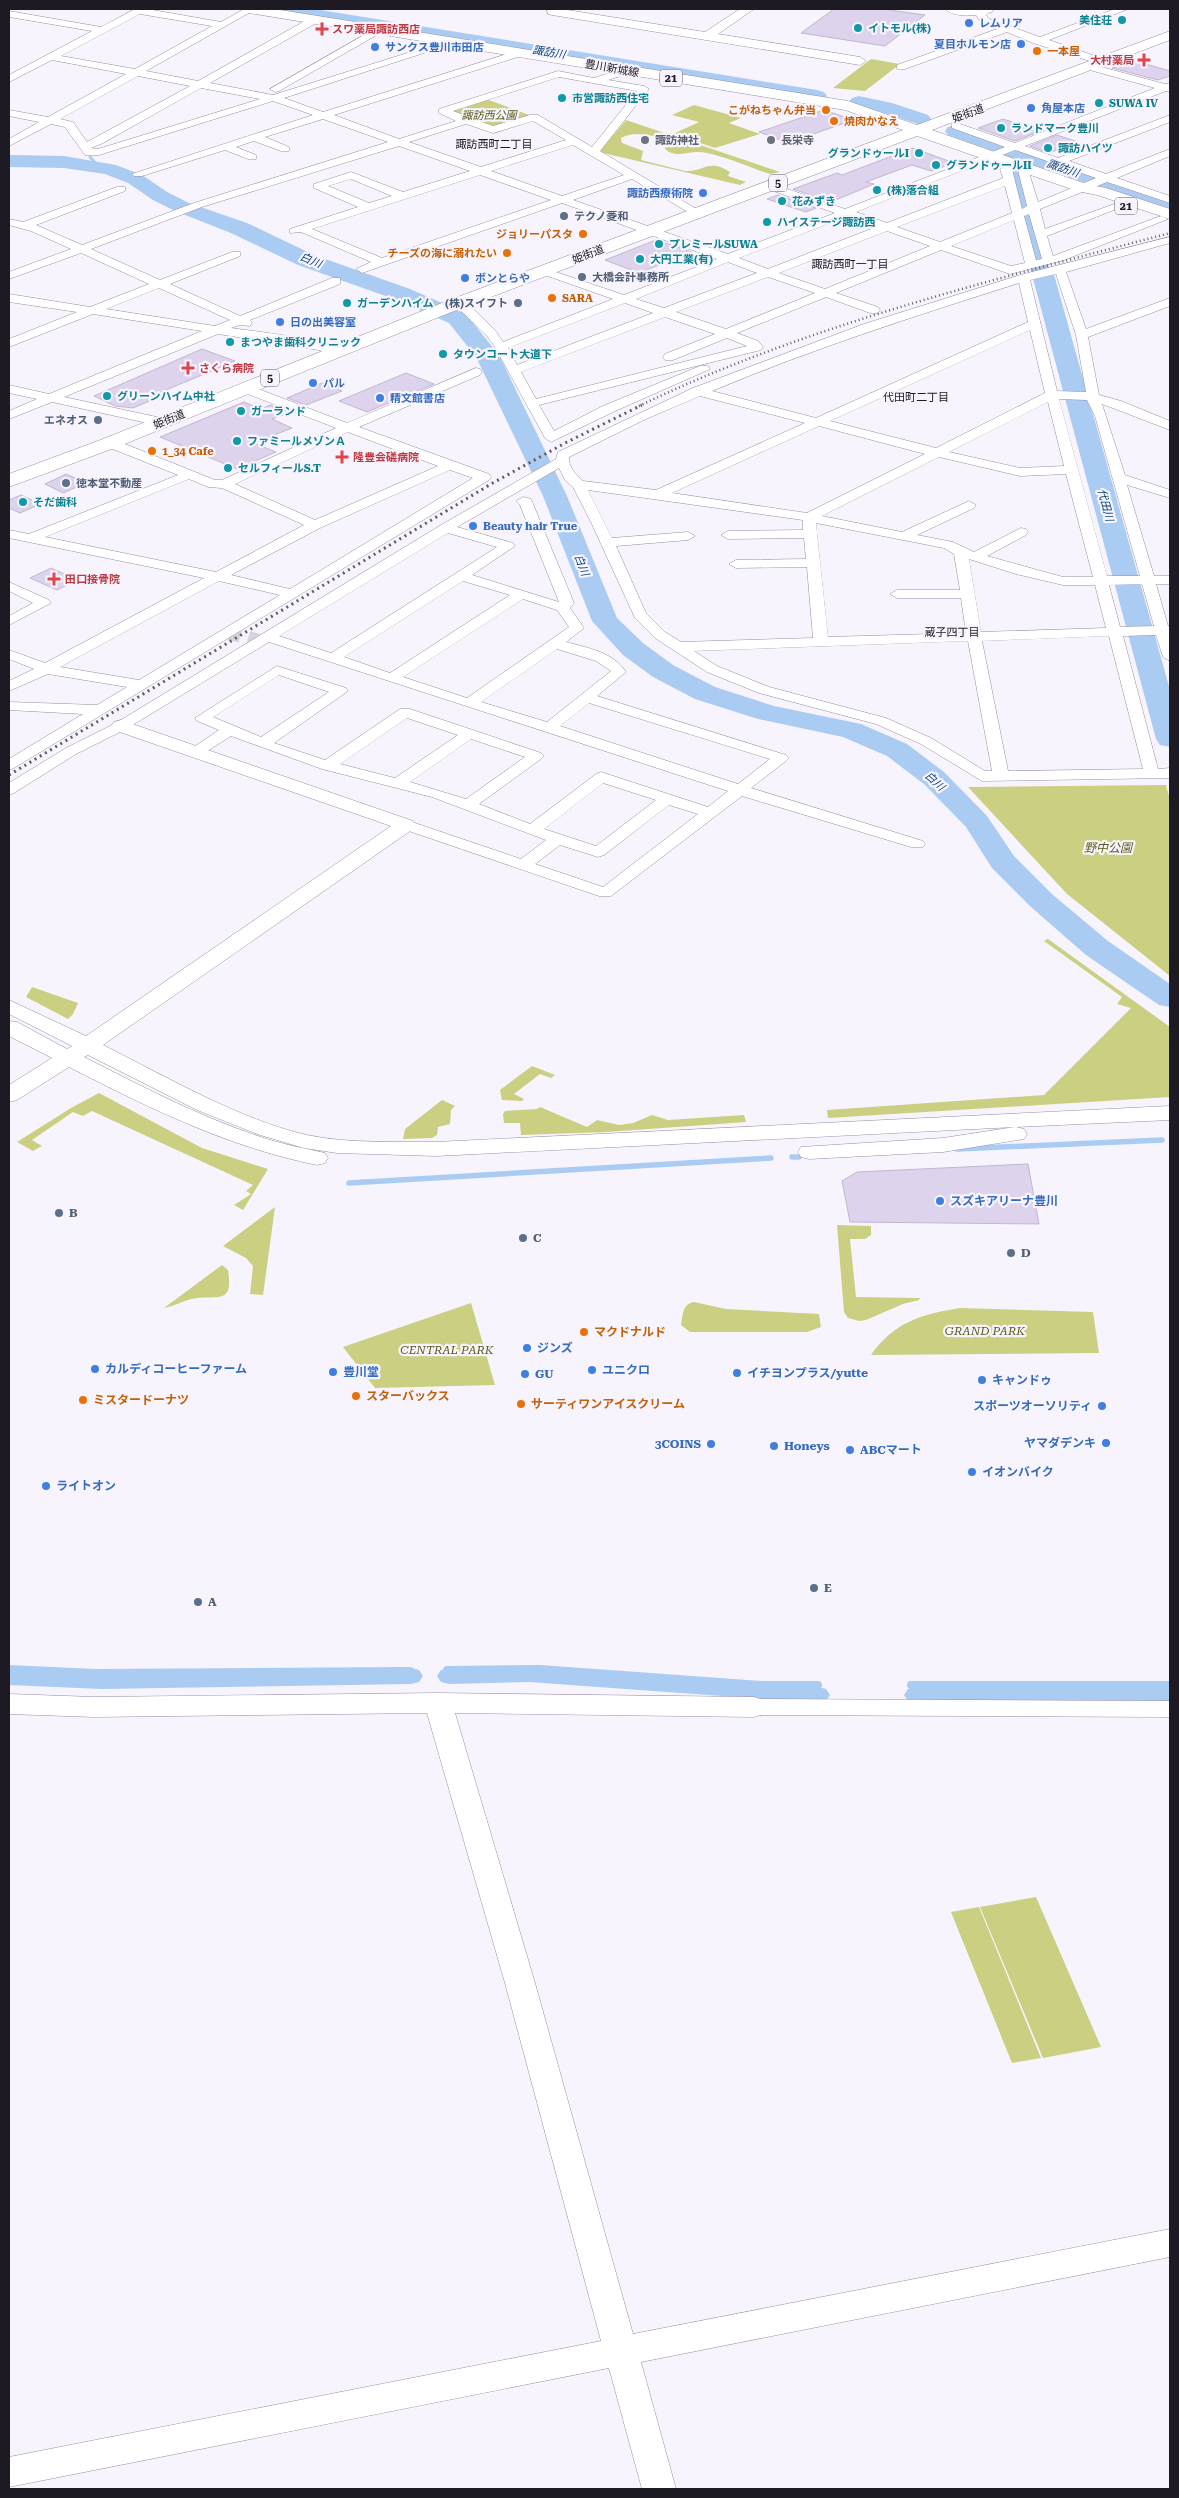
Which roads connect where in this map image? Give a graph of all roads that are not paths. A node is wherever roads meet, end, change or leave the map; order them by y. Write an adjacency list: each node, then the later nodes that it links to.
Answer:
1 (250, 9): 9 (main road, 豊川新城線 / 21); 10 (street)
2 (748, 9): 15 (street)
3 (951, 9): 4 (street)
4 (987, 9): 11 (street)
5 (1123, 9): 16 (street)
6 (140, 10): 10 (street); 12 (street)
7 (552, 12): 15 (street)
8 (9, 14): 12 (street)
9 (314, 20): 13 (main road, 豊川新城線 / 21); 27 (street)
10 (222, 25): 24 (street)
11 (1005, 29): 16 (street); 22 (street)
12 (103, 30): 19 (street)
13 (378, 30): 17 (main road, 豊川新城線 / 21); 29 (street)
14 (1170, 35): 21 (main road, 姫街道 / 5)
15 (708, 36): 20 (street)
16 (1037, 41): 21 (street)
17 (453, 42): 18 (main road, 豊川新城線 / 21); 29 (street)
18 (520, 52): 23 (main road, 豊川新城線 / 21); 31 (street)
19 (51, 57): 24 (street); 25 (street)
20 (860, 60)
21 (1096, 64): 28 (street); 36 (main road, 姫街道 / 5)
22 (901, 66)
23 (626, 71): 26 (street); 36 (main road, 豊川新城線 / 21)
24 (137, 72): 27 (street); 33 (street)
25 (9, 79)
26 (595, 81): 34 (street); 45 (street)
27 (202, 83): 29 (street); 42 (street)
28 (1169, 88): 43 (street)
29 (270, 96): 31 (street); 42 (street)
30 (9, 113): 33 (street)
31 (324, 115): 37 (street); 39 (street)
32 (1170, 118): 49 (street)
33 (50, 120): 40 (street); 42 (street)
34 (466, 121): 38 (street); 39 (street)
35 (956, 126): 43 (street)
36 (921, 130): 47 (main road, 豊川新城線 / 21); 58 (main road, 姫街道 / 5)
37 (254, 137): 41 (street); 44 (street)
38 (574, 141): 45 (street); 51 (street)
39 (401, 142): 51 (street); 65 (street)
40 (9, 143)
41 (225, 146): 48 (street); 52 (street)
42 (84, 147)
43 (1014, 147): 47 (street); 49 (street)
44 (285, 149)
45 (594, 152): 53 (street)
46 (1170, 152): 54 (street)
47 (1000, 156): 50 (main road, 豊川新城線 / 21); 55 (street); 69 (street)
48 (252, 157)
49 (1057, 162): 54 (street)
50 (1022, 166): 56 (main road, 豊川新城線 / 21); 67 (street)
51 (480, 170): 61 (street); 62 (street)
52 (138, 174)
53 (633, 175): 62 (street); 68 (street)
54 (1105, 178): 56 (street); 60 (street)
55 (1010, 180): 67 (street); 73 (street)
56 (1088, 185): 64 (main road, 豊川新城線 / 21); 67 (street); 70 (main road, 豊川新城線 / 21)
57 (1170, 185): 60 (street)
58 (769, 186): 68 (main road, 姫街道 / 5); 69 (street)
59 (121, 189): 72 (street)
60 (1150, 193): 63 (street)
61 (403, 196): 66 (street); 66 (street)
62 (560, 199): 75 (street); 82 (street)
63 (1170, 200)
64 (1121, 204): 70 (main road, 豊川新城線 / 21); 76 (street)
65 (196, 206): 79 (street)
66 (368, 207): 82 (street)
67 (1025, 211): 76 (street); 78 (street); 83 (street)
68 (697, 213): 75 (main road, 姫街道 / 5)
69 (846, 213): 73 (street); 81 (street)
70 (1168, 219): 83 (street)
71 (9, 222): 72 (street)
72 (24, 225): 74 (street); 79 (street)
73 (887, 227): 78 (street); 87 (street)
74 (9, 231)
75 (651, 231): 81 (street); 86 (main road, 姫街道 / 5)
76 (1040, 235): 83 (street)
77 (1170, 240): 85 (street)
78 (940, 246): 83 (street); 92 (street)
79 (82, 250): 88 (street); 91 (street)
80 (236, 254): 91 (street)
81 (729, 258): 87 (street); 94 (street)
82 (382, 262): 84 (street)
83 (1040, 267): 85 (street); 89 (street)
84 (362, 269)
85 (1060, 270): 104 (street)
86 (544, 271): 94 (street); 96 (main road, 姫街道 / 5)
87 (769, 272): 92 (street); 99 (street)
88 (9, 276)
89 (1024, 278): 101 (street); 115 (street)
90 (336, 281): 100 (street)
91 (162, 284): 98 (street); 100 (street)
92 (824, 292): 97 (street); 103 (street)
93 (9, 298): 98 (street)
94 (625, 299): 99 (street); 107 (street)
95 (1170, 302): 104 (street)
96 (456, 303): 109 (main road, 姫街道 / 5); 111 (street)
97 (874, 310)
98 (91, 311): 102 (street); 106 (street)
99 (665, 313): 103 (street); 111 (street)
100 (239, 320): 102 (street); 105 (street)
101 (1036, 323): 116 (street); 122 (street)
102 (215, 330): 105 (street); 118 (street)
103 (725, 333): 108 (street); 110 (street)
104 (1082, 335): 117 (street)
105 (276, 339): 109 (street)
106 (9, 343)
107 (506, 345)
108 (750, 350): 119 (street); 119 (street)
109 (334, 352): 113 (main road, 姫街道 / 5)
110 (669, 357)
111 (515, 370): 119 (street)
112 (476, 372): 124 (street)
113 (244, 388): 121 (main road, 姫街道 / 5); 124 (street)
114 (9, 389): 118 (street)
115 (697, 391): 122 (street); 127 (street)
116 (1056, 395): 117 (street); 126 (street); 129 (street)
117 (1089, 396): 123 (street); 131 (street)
118 (50, 398): 120 (street); 121 (street)
119 (533, 403)
120 (9, 415)
121 (161, 422): 125 (main road, 姫街道 / 5)
122 (818, 422): 126 (street); 135 (street)
123 (1170, 426)
124 (346, 428): 128 (street); 133 (street)
125 (110, 443): 130 (street); 132 (main road, 姫街道 / 5)
126 (936, 453): 129 (street); 139 (street)
127 (560, 462): 134 (street); 141 (street)
128 (449, 466): 140 (street); 161 (street)
129 (1073, 470): 157 (street)
130 (188, 475): 133 (street); 148 (street)
131 (1119, 478): 136 (street); 158 (street)
132 (9, 481)
133 (224, 484): 140 (street)
134 (579, 485): 135 (street); 149 (street)
135 (658, 494): 139 (street)
136 (1170, 494)
137 (523, 501): 165 (street)
138 (968, 505): 147 (street)
139 (809, 517): 145 (street); 147 (street)
140 (315, 525): 155 (street)
141 (446, 528): 156 (street); 169 (street)
142 (1021, 532): 152 (street)
143 (9, 534): 148 (street)
144 (728, 534): 145 (street)
145 (810, 534): 153 (street)
146 (688, 536): 149 (street)
147 (904, 536): 151 (street)
148 (30, 538): 150 (street); 155 (street)
149 (607, 543): 173 (street)
150 (9, 547)
151 (961, 552): 152 (street); 164 (street)
152 (977, 556): 157 (street)
153 (813, 563): 154 (street); 171 (street)
154 (736, 564)
155 (216, 576): 161 (street); 177 (street)
156 (461, 576): 162 (street); 176 (street)
157 (1106, 580): 158 (street); 168 (street)
158 (1143, 580): 159 (street); 167 (street)
159 (1170, 580)
160 (9, 586): 166 (street)
161 (290, 594): 179 (street)
162 (521, 594): 165 (street); 178 (street)
163 (897, 594): 164 (street)
164 (967, 594): 170 (street)
165 (562, 607): 172 (street)
166 (9, 621)
167 (1163, 630): 168 (street); 175 (street)
168 (1120, 631): 170 (street); 193 (street)
169 (266, 636): 176 (street); 185 (street)
170 (974, 636): 171 (street); 194 (street)
171 (821, 642): 173 (street)
172 (556, 644): 181 (street); 182 (street)
173 (676, 647): 194 (street)
174 (9, 654): 177 (street)
175 (1170, 656)
176 (333, 658): 178 (street)
177 (46, 669): 179 (street); 180 (street)
178 (393, 677): 182 (street)
179 (141, 685): 184 (street)
180 (9, 687)
181 (586, 698): 186 (street); 197 (street)
182 (470, 703): 186 (street)
183 (9, 706): 184 (street)
184 (98, 710): 191 (street)
185 (121, 726): 190 (street); 196 (street)
186 (548, 728): 197 (street)
187 (232, 729): 189 (street); 189 (street); 190 (street)
188 (469, 734): 192 (street); 195 (street); 199 (street)
189 (263, 743): 192 (street)
190 (196, 752): 201 (street)
191 (9, 765)
192 (327, 766): 195 (street)
193 (1162, 774): 194 (street)
194 (1001, 776)
195 (399, 783): 199 (street)
196 (9, 790)
197 (740, 790): 200 (street); 204 (street)
198 (667, 799): 200 (street); 202 (street); 203 (street)
199 (468, 805): 202 (street)
200 (710, 813): 205 (street)
201 (406, 825): 205 (street); 208 (street)
202 (532, 830): 203 (street)
203 (558, 838): 205 (street)
204 (918, 844)
205 (523, 865)
206 (9, 1006): 208 (street)
207 (9, 1027): 209 (street)
208 (86, 1046): 209 (street); 211 (street)
209 (67, 1058): 210 (street); 213 (street)
210 (9, 1095)
211 (1170, 1113)
212 (1170, 1126): 213 (street)
213 (1030, 1132): 214 (street)
214 (809, 1152)
215 (438, 1703): 216 (street); 217 (street); 220 (street)
216 (9, 1704)
217 (754, 1707): 218 (street)
218 (1170, 1709)
219 (1170, 2243): 220 (street)
220 (621, 2351): 221 (street); 222 (street)
221 (9, 2472)
222 (659, 2489)

